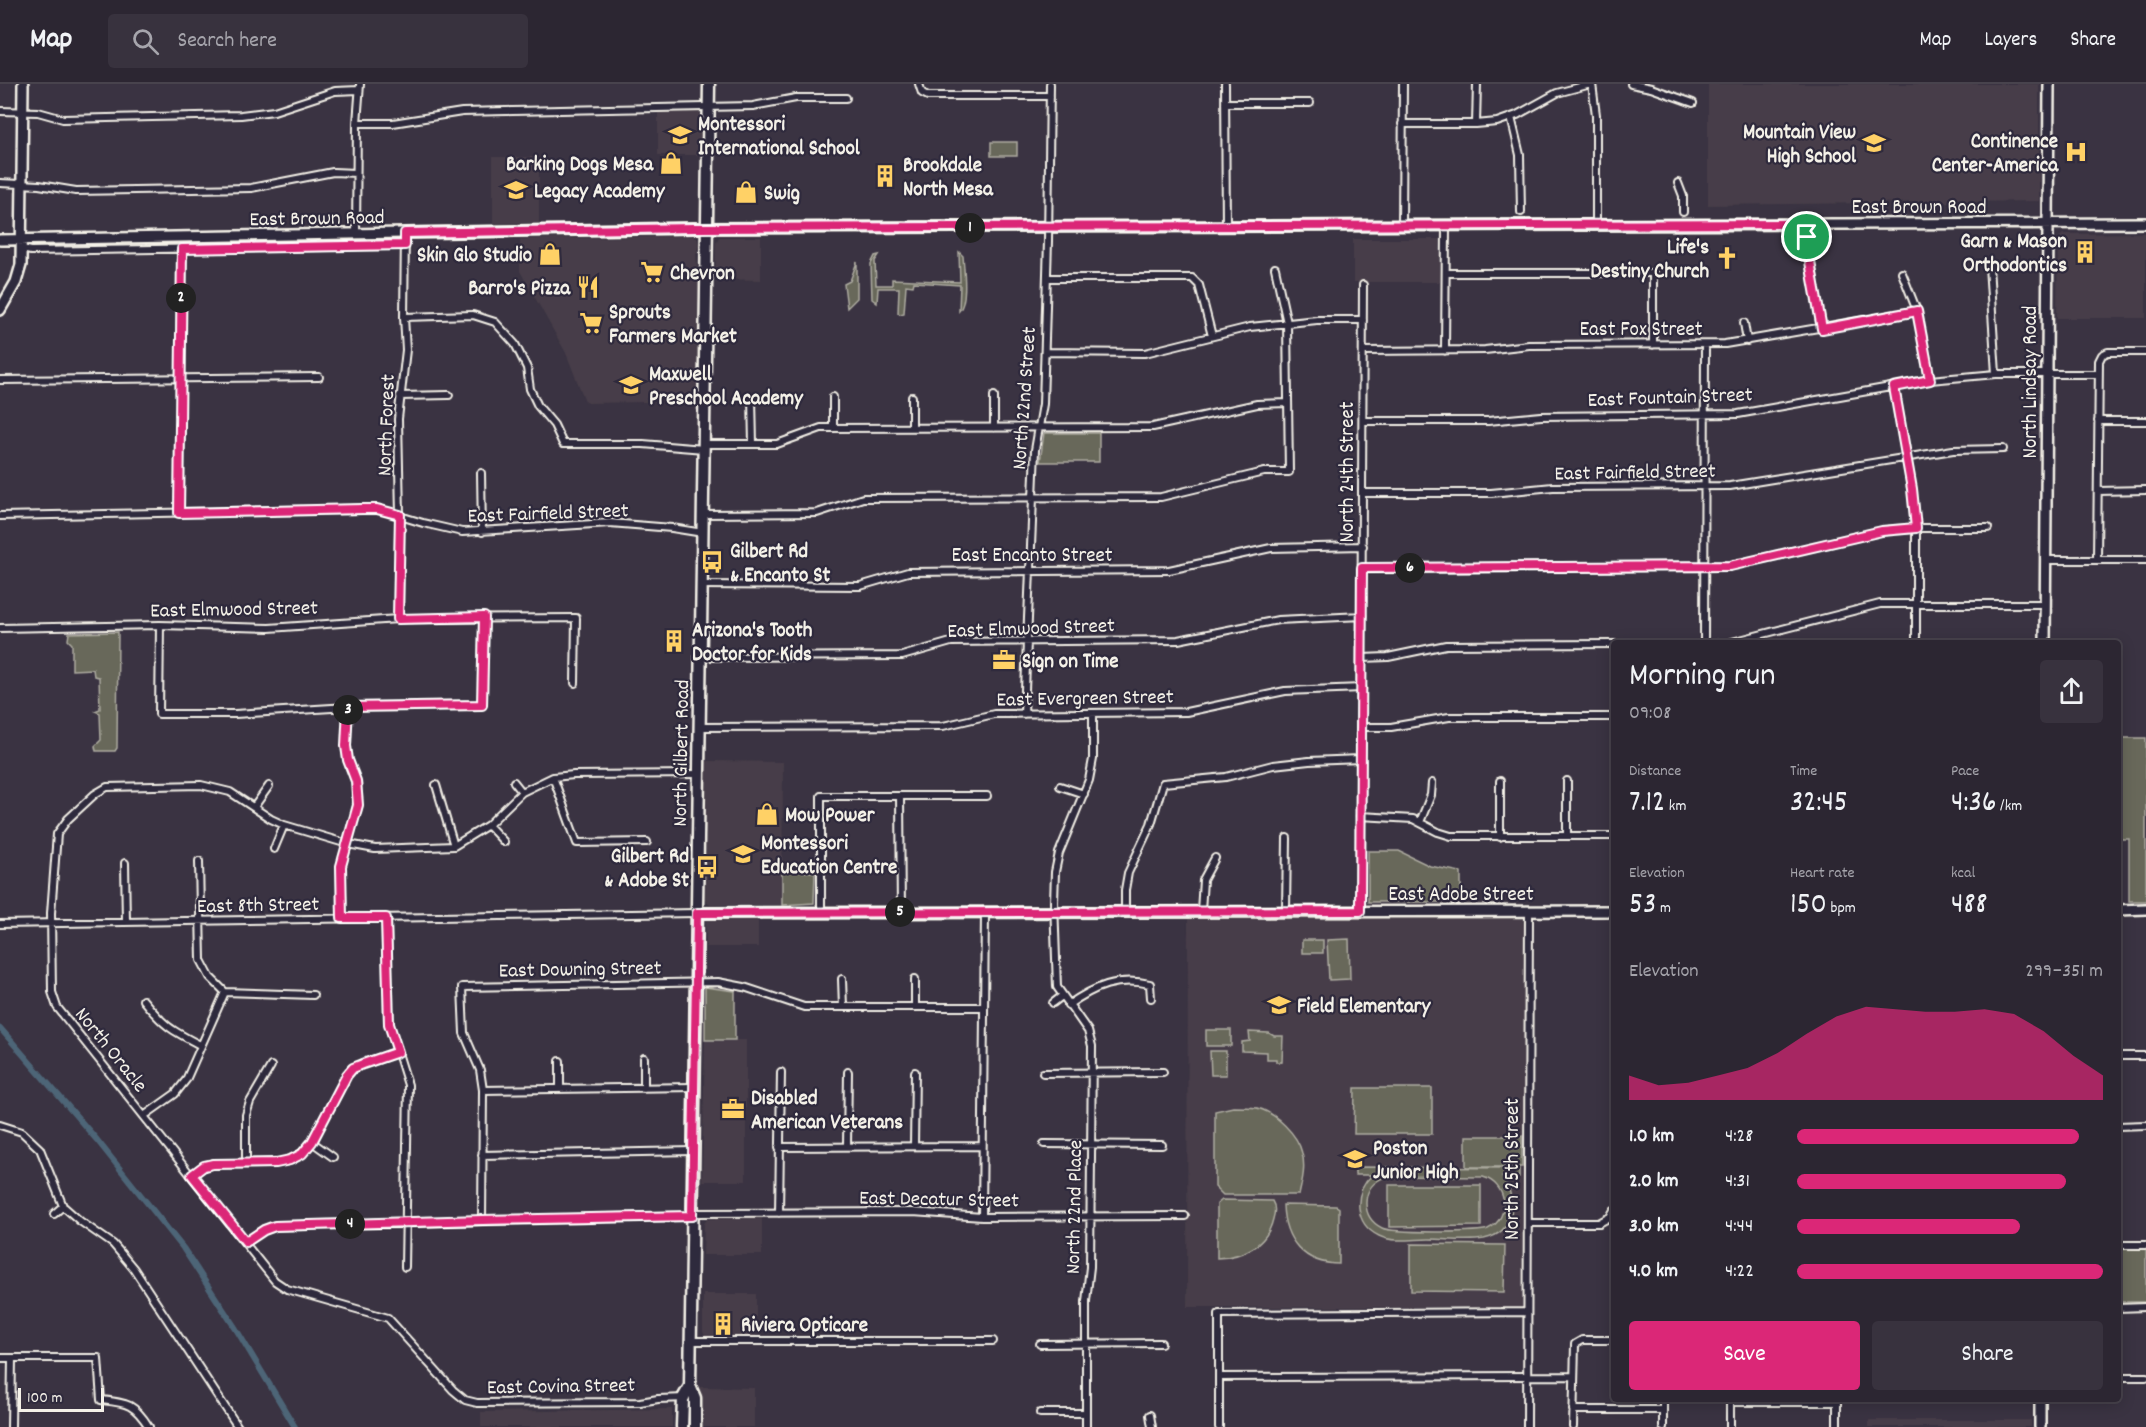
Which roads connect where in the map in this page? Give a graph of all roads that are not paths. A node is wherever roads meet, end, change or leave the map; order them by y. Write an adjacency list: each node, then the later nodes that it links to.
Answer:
1 (23, 84): 20 (main road)
2 (709, 84): 18 (main road, North Gilbert Road)
3 (919, 84): 13 (street)
4 (1050, 84): 13 (street, North 22nd Street)
5 (1225, 84): 15 (street)
6 (1403, 84): 23 (street)
7 (1477, 84): 24 (street)
8 (1591, 84): 21 (street); 34 (street)
9 (1631, 84): 11 (street)
10 (2049, 84): 33 (main road, North Lindsay Road)
11 (1643, 85): 17 (street)
12 (360, 87): 20 (street); 22 (street)
13 (1050, 96): 39 (street, North 22nd Street)
14 (846, 98): 18 (street)
15 (1225, 103): 16 (street); 37 (street)
16 (1310, 103)
17 (1694, 103)
18 (709, 107): 22 (street); 38 (main road, North Gilbert Road)
19 (0, 111): 20 (street)
20 (23, 111): 28 (main road)
21 (1511, 117): 24 (street); 29 (street)
22 (357, 123): 25 (street)
23 (1402, 124): 24 (street); 35 (street)
24 (1476, 124)
25 (356, 173): 28 (street); 41 (street)
26 (0, 183): 28 (street)
27 (1678, 183): 30 (street)
28 (21, 184): 43 (main road)
29 (1521, 212)
30 (1683, 212)
31 (2146, 223): 33 (main road, East Brown Road)
32 (1807, 224): 33 (main road, East Brown Road); 34 (main road, East Brown Road); 58 (street)
33 (2048, 224): 68 (main road, North Lindsay Road)
34 (1596, 225): 36 (main road, East Brown Road)
35 (1402, 226): 36 (main road, East Brown Road); 37 (main road, East Brown Road)
36 (1446, 226): 48 (street)
37 (1226, 227): 39 (main road, East Brown Road)
38 (708, 228): 39 (main road, East Brown Road); 40 (main road, East Brown Road); 91 (main road, North Gilbert Road)
39 (1048, 228): 50 (street, North 22nd Street)
40 (405, 233): 41 (main road, East Brown Road); 44 (street, North Forest)
41 (356, 234): 43 (main road, East Brown Road)
42 (0, 240): 43 (main road, East Brown Road)
43 (22, 245): 45 (street, East Brown Road); 52 (main road)
44 (405, 245): 45 (street, East Brown Road); 54 (street, North Forest)
45 (182, 249): 71 (street)
46 (1989, 266): 67 (street)
47 (1275, 268): 56 (street)
48 (1446, 273): 61 (street); 64 (street)
49 (1902, 273): 53 (street)
50 (1047, 278): 59 (street); 65 (street, North 22nd Street)
51 (1363, 285): 55 (street, North 24th Street)
52 (0, 310)
53 (1917, 311): 58 (street, East Fox Street); 73 (street)
54 (404, 317): 76 (street, North Forest); 91 (street)
55 (1364, 320): 56 (street); 63 (street, North 24th Street)
56 (1287, 323): 59 (street); 81 (street)
57 (1744, 323): 60 (street)
58 (1822, 329): 60 (street, East Fox Street)
59 (1212, 336): 65 (street)
60 (1747, 341): 62 (street, East Fox Street)
61 (1653, 345): 62 (street, East Fox Street); 64 (street, East Fox Street)
62 (1705, 345): 82 (street)
63 (1363, 351): 64 (street, East Fox Street); 83 (street, North 24th Street)
64 (1445, 351)
65 (1045, 352): 86 (street, North 22nd Street)
66 (2146, 352): 69 (street)
67 (1996, 374): 68 (street, East Fountain Street); 73 (street, East Fountain Street)
68 (2047, 374): 69 (street); 109 (main road, North Lindsay Road)
69 (2098, 374): 84 (street)
70 (319, 377): 71 (street)
71 (180, 378): 72 (street); 100 (street)
72 (0, 380)
73 (1930, 380): 74 (street, East Fountain Street)
74 (1894, 387): 82 (street, East Fountain Street); 93 (street)
75 (449, 395): 76 (street)
76 (400, 396): 102 (street, North Forest)
77 (912, 396): 88 (street)
78 (994, 396): 89 (street)
79 (752, 397): 90 (street)
80 (833, 397): 87 (street)
81 (1288, 403): 86 (street); 99 (street)
82 (1704, 416): 83 (street, East Fountain Street); 95 (street)
83 (1363, 421): 98 (street, North 24th Street)
84 (2098, 421): 85 (street); 97 (street)
85 (2146, 421)
86 (1039, 427): 89 (street); 99 (street, North 22nd Street)
87 (833, 428): 88 (street); 90 (street)
88 (912, 428): 89 (street)
89 (994, 428)
90 (753, 444): 91 (street)
91 (704, 447): 101 (main road, North Gilbert Road)
92 (2003, 449): 93 (street, East Fairfield Street)
93 (1906, 457): 95 (street, East Fairfield Street); 104 (street)
94 (481, 473): 106 (street)
95 (1704, 487): 98 (street, East Fairfield Street); 112 (street)
96 (2146, 490): 97 (street)
97 (2098, 491): 110 (street)
98 (1363, 493): 108 (street, North 24th Street)
99 (1033, 498): 101 (street); 114 (street, North 22nd Street)
100 (179, 513): 102 (street, East Fairfield Street); 103 (street, East Fairfield Street)
101 (703, 514): 107 (main road, North Gilbert Road)
102 (400, 515): 106 (street, East Fairfield Street); 120 (street, North Forest)
103 (0, 516)
104 (1916, 528): 105 (street); 112 (street); 116 (street)
105 (1988, 528)
106 (482, 531): 107 (street, East Fairfield Street)
107 (703, 533): 115 (main road, North Gilbert Road)
108 (1363, 546): 113 (street, North 24th Street); 114 (street, East Encanto Street)
109 (2045, 560): 110 (street); 117 (main road, North Lindsay Road)
110 (2097, 560): 111 (street)
111 (2146, 560)
112 (1704, 567): 113 (street); 123 (street)
113 (1362, 568): 118 (street, North 24th Street)
114 (1030, 571): 115 (street, East Encanto Street); 127 (street, North 22nd Street)
115 (702, 585): 129 (main road, North Gilbert Road)
116 (1916, 603): 117 (street); 124 (street); 125 (street)
117 (2045, 604): 126 (main road, North Lindsay Road)
118 (1362, 616): 127 (street, East Elmwood Street); 130 (street, North 24th Street)
119 (484, 617): 120 (street, East Elmwood Street); 131 (street, East Elmwood Street); 133 (street)
120 (398, 619): 121 (street, East Elmwood Street)
121 (160, 625): 122 (street, East Elmwood Street); 133 (street)
122 (0, 628)
123 (1704, 640)
124 (1740, 640)
125 (1916, 640)
126 (2045, 640)
127 (1027, 642): 129 (street, East Elmwood Street); 135 (street, North 22nd Street)
128 (1611, 645): 130 (street)
129 (701, 657): 137 (main road, North Gilbert Road)
130 (1362, 658): 132 (street, North 24th Street)
131 (575, 682)
132 (1362, 688): 134 (street, East Evergreen Street); 138 (street, North 24th Street)
133 (348, 707): 164 (street)
134 (1093, 713): 135 (street, East Evergreen Street); 150 (street, North 22nd Place)
135 (1024, 714): 137 (street, East Evergreen Street)
136 (1611, 717): 138 (street)
137 (700, 727): 140 (main road, North Gilbert Road)
138 (1362, 727): 139 (street, North 24th Street)
139 (1361, 759): 154 (street, North 24th Street); 181 (street)
140 (699, 774): 141 (street); 182 (main road, North Gilbert Road)
141 (553, 777): 149 (street); 163 (street)
142 (1500, 781): 160 (street)
143 (1567, 781): 158 (street)
144 (514, 782): 149 (street)
145 (1432, 783): 155 (street)
146 (436, 785): 165 (street)
147 (269, 786): 153 (street)
148 (1060, 786): 150 (street)
149 (522, 792): 157 (street)
150 (1084, 794): 180 (street, North 22nd Place)
151 (900, 796): 152 (street); 177 (street); 178 (street)
152 (987, 796)
153 (254, 807): 156 (street); 187 (street, North Oracle)
154 (1360, 816): 155 (street); 174 (street, North 24th Street)
155 (1420, 822): 160 (street)
156 (284, 825): 164 (street); 166 (street)
157 (488, 825): 162 (street); 165 (street)
158 (1567, 836): 159 (street); 160 (street)
159 (1611, 836)
160 (1500, 837)
161 (1287, 838): 173 (street)
162 (504, 842)
163 (647, 842)
164 (348, 844): 165 (street); 183 (street)
165 (454, 846)
166 (274, 849)
167 (1215, 858): 172 (street)
168 (200, 861): 186 (street)
169 (125, 863): 185 (street)
170 (2146, 909): 171 (main road)
171 (2121, 910)
172 (1201, 911): 173 (main road, East Adobe Street); 181 (main road, East Adobe Street)
173 (1286, 911): 174 (main road, East Adobe Street)
174 (1360, 911): 175 (main road, East Adobe Street)
175 (1529, 911): 176 (main road, East Adobe Street); 246 (street, North 25th Street)
176 (1611, 911)
177 (821, 912): 178 (main road, East Adobe Street); 182 (main road, East Adobe Street)
178 (901, 912): 179 (main road, East Adobe Street)
179 (985, 912): 180 (main road, East Adobe Street); 201 (street)
180 (1055, 912): 181 (main road, East Adobe Street); 194 (street, North 22nd Place)
181 (1125, 912)
182 (697, 913): 184 (street, East 8th Street); 191 (main road, North Gilbert Road)
183 (342, 918): 184 (street, East 8th Street); 186 (street, East 8th Street)
184 (386, 918): 203 (street)
185 (126, 922): 186 (street, East 8th Street); 187 (street, East 8th Street)
186 (200, 922): 192 (street)
187 (51, 923): 188 (street, East 8th Street); 219 (street, North Oracle)
188 (0, 924)
189 (842, 979): 199 (street)
190 (915, 979): 200 (street)
191 (695, 982): 199 (street, East Downing Street); 215 (main road, North Gilbert Road); 218 (street, East Downing Street)
192 (225, 992): 193 (street); 202 (street)
193 (313, 995)
194 (1062, 996): 197 (street); 198 (street, North 22nd Place)
195 (1151, 998): 198 (street)
196 (143, 1000): 202 (street)
197 (1053, 1003)
198 (1068, 1005): 212 (street, North 22nd Place)
199 (843, 1007): 200 (street, East Downing Street)
200 (915, 1007): 201 (street, East Downing Street)
201 (984, 1007): 229 (street)
202 (200, 1045): 219 (street)
203 (398, 1052): 223 (street); 245 (street)
204 (2121, 1056): 205 (street)
205 (2146, 1056)
206 (644, 1058): 216 (street)
207 (560, 1061): 217 (street)
208 (271, 1066): 234 (street)
209 (781, 1072): 230 (street)
210 (848, 1072): 227 (street)
211 (915, 1072): 228 (street)
212 (1092, 1072): 213 (street); 214 (street); 225 (street, North 22nd Place)
213 (1163, 1072)
214 (1043, 1073)
215 (694, 1087): 216 (street); 231 (main road, North Gilbert Road)
216 (644, 1088): 217 (street)
217 (560, 1089): 218 (street)
218 (483, 1090): 232 (street)
219 (144, 1116): 235 (street, North Oracle)
220 (0, 1125): 236 (street)
221 (2121, 1125): 222 (street)
222 (2146, 1125)
223 (312, 1142): 233 (street); 234 (street)
224 (1044, 1144): 225 (street)
225 (1091, 1145): 226 (street); 241 (street, North 22nd Place)
226 (1162, 1145)
227 (847, 1146): 228 (street); 230 (street)
228 (914, 1146): 229 (street)
229 (982, 1146): 243 (street)
230 (779, 1147): 237 (street)
231 (693, 1152): 232 (street); 239 (main road, North Gilbert Road)
232 (482, 1155): 244 (street)
233 (333, 1157)
234 (246, 1163): 235 (street)
235 (192, 1175): 247 (street, North Oracle)
236 (63, 1206): 238 (street); 282 (street)
237 (779, 1213): 239 (street, East Decatur Street); 243 (street, East Decatur Street)
238 (54, 1214)
239 (692, 1215): 244 (street, East Decatur Street); 256 (main road, North Gilbert Road)
240 (1611, 1215): 246 (street)
241 (1090, 1216): 242 (street, East Decatur Street); 243 (street, East Decatur Street); 258 (street, North 22nd Place)
242 (1185, 1216)
243 (982, 1217)
244 (482, 1220): 245 (street, East Decatur Street)
245 (405, 1223): 247 (street, East Decatur Street); 250 (street)
246 (1528, 1223): 254 (street, North 25th Street)
247 (246, 1242): 251 (street, North Oracle)
248 (2121, 1245): 249 (street)
249 (2146, 1245)
250 (405, 1268)
251 (287, 1289): 269 (street, East Covina Street)
252 (2146, 1307): 253 (street)
253 (2121, 1308)
254 (1527, 1312): 263 (street, North 25th Street); 265 (street)
255 (1611, 1340): 264 (street)
256 (690, 1341): 257 (street); 268 (main road, North Gilbert Road)
257 (993, 1341)
258 (1086, 1343): 259 (street); 260 (street); 278 (street, North 22nd Place)
259 (1161, 1343)
260 (1040, 1344)
261 (0, 1358): 262 (street)
262 (12, 1358): 280 (street); 281 (street)
263 (1527, 1376): 264 (street); 265 (street); 288 (street, North 25th Street)
264 (1573, 1376): 275 (street)
265 (1219, 1377): 287 (street)
266 (2121, 1377): 267 (street)
267 (2146, 1377)
268 (690, 1386): 269 (main road); 270 (main road, North Gilbert Road)
269 (683, 1398): 270 (street, East Covina Street); 283 (main road)
270 (695, 1398): 284 (main road, North Gilbert Road)
271 (1664, 1402): 276 (street)
272 (1730, 1402): 291 (street)
273 (1837, 1402): 292 (street)
274 (2040, 1402): 293 (main road)
275 (1573, 1410): 276 (street); 289 (street)
276 (1664, 1410): 290 (street)
277 (1040, 1413): 278 (street)
278 (1086, 1413): 285 (street, North 22nd Place)
279 (1150, 1415): 286 (street)
280 (11, 1427)
281 (149, 1427)
282 (238, 1427)
283 (682, 1427)
284 (695, 1427)
285 (1086, 1427)
286 (1152, 1427)
287 (1219, 1427)
288 (1527, 1427)
289 (1573, 1427)
290 (1663, 1427)
291 (1730, 1427)
292 (1837, 1427)
293 (2040, 1427)

